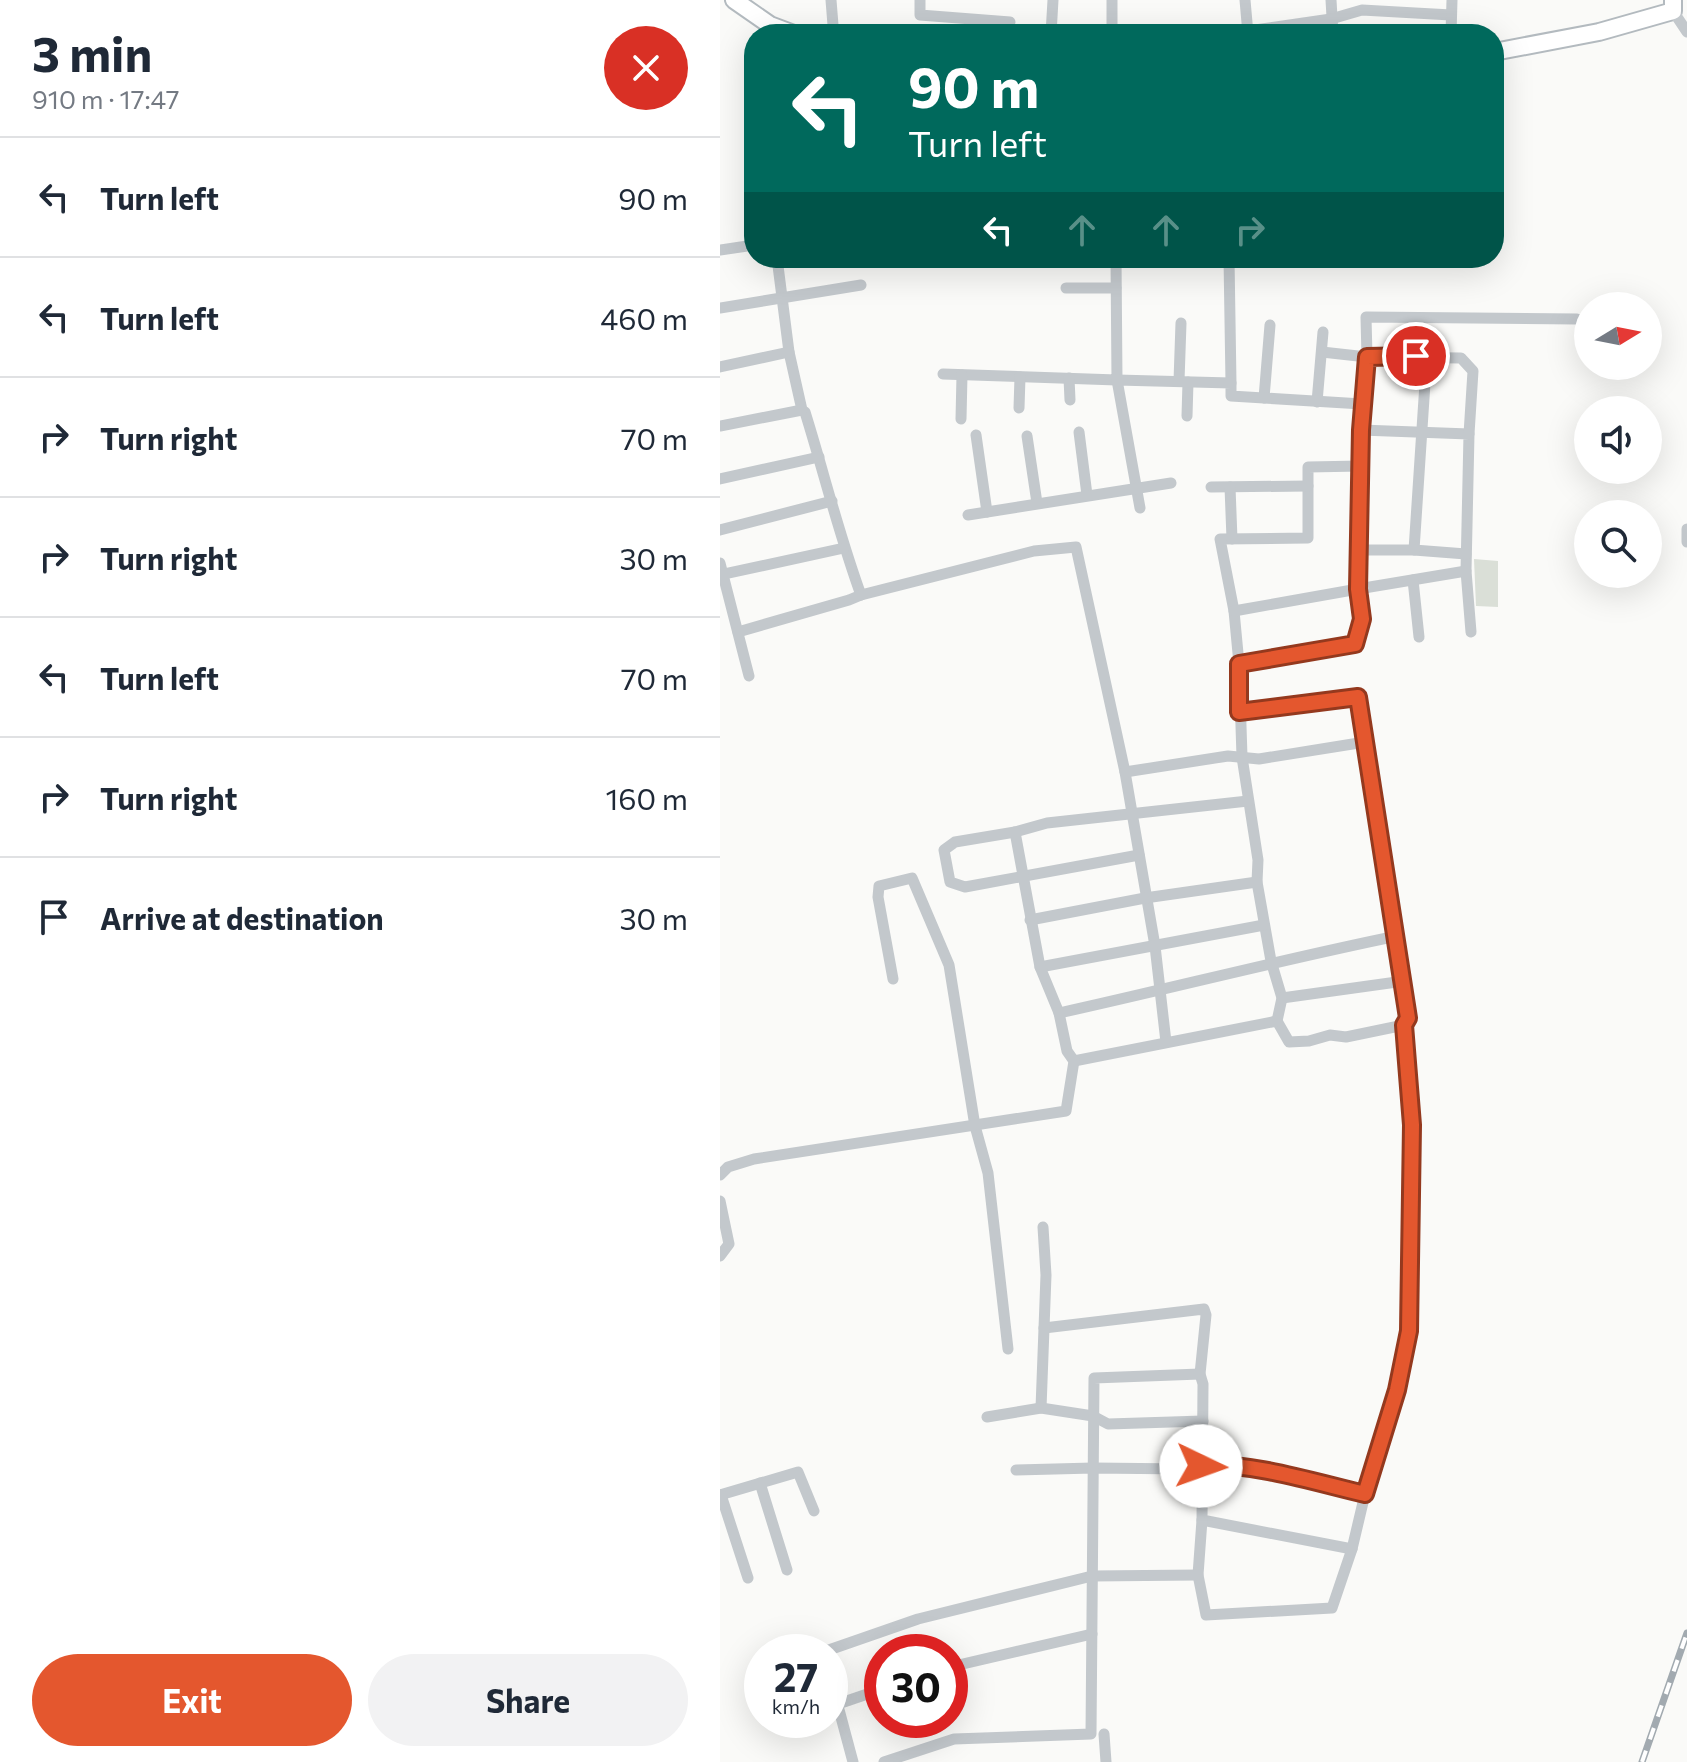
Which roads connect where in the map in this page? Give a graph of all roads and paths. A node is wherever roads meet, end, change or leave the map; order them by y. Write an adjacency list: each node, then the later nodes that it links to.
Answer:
1 (734, 0): 13 (street)
2 (831, 0): 14 (street)
3 (920, 0): 12 (street)
4 (1053, 0): 15 (street)
5 (1112, 0): 16 (street)
6 (1245, 0): 17 (street)
7 (1331, 0): 11 (street)
8 (1452, 0): 10 (street)
9 (1673, 5): 21 (street); 22 (street)
10 (1451, 15): 11 (street); 20 (street)
11 (1331, 19): 18 (street); 19 (street)
12 (1010, 22)
13 (769, 24)
14 (833, 24)
15 (1052, 24)
16 (1112, 24)
17 (1247, 24)
18 (1301, 24)
19 (1332, 24)
20 (1451, 24)
21 (1687, 32)
22 (1504, 50)
23 (744, 246): 24 (street)
24 (720, 250)
25 (778, 268): 31 (street)
26 (1116, 268): 30 (street)
27 (1229, 268): 48 (street)
28 (861, 285): 31 (street)
29 (1066, 288): 30 (street)
30 (1116, 288): 46 (street)
31 (783, 298): 32 (street); 37 (street)
32 (720, 308)
33 (1574, 319): 40 (street)
34 (1181, 323): 47 (street)
35 (1270, 325): 49 (street)
36 (1323, 332): 38 (street)
37 (789, 352): 41 (street); 54 (street)
38 (1322, 352): 40 (street); 51 (street)
39 (1416, 356): 40 (street); 60 (street); 61 (street)
40 (1367, 357): 52 (street)
41 (720, 367)
42 (943, 374): 43 (street)
43 (962, 375): 44 (street); 56 (street)
44 (1020, 377): 45 (street); 53 (street)
45 (1069, 378): 46 (street); 50 (street)
46 (1117, 380): 47 (street); 69 (street)
47 (1184, 382): 48 (street); 55 (street)
48 (1231, 383): 49 (street)
49 (1264, 398): 51 (street)
50 (1070, 400)
51 (1317, 402): 52 (street)
52 (1362, 404): 58 (street)
53 (1019, 408)
54 (802, 410): 57 (street); 64 (street)
55 (1187, 416)
56 (961, 419)
57 (720, 426)
58 (1361, 430): 60 (street); 65 (street)
59 (1079, 432): 72 (street)
60 (1421, 433): 61 (street); 84 (street)
61 (1469, 434): 85 (street)
62 (976, 435): 76 (street)
63 (1027, 436): 74 (street)
64 (819, 457): 66 (street); 73 (street)
65 (1361, 466): 68 (street); 83 (street)
66 (720, 479)
67 (1171, 483): 69 (street)
68 (1308, 486): 71 (street); 80 (street)
69 (1136, 487): 72 (street); 75 (street)
70 (1211, 487): 71 (street)
71 (1230, 487): 80 (street)
72 (1087, 495): 74 (street)
73 (832, 501): 79 (street); 82 (street)
74 (1037, 503): 76 (street)
75 (1140, 508)
76 (987, 512): 77 (street)
77 (968, 515)
78 (1687, 529): 81 (street)
79 (720, 530)
80 (1232, 539): 91 (street)
81 (1687, 542)
82 (844, 548): 86 (street); 90 (street)
83 (1360, 550): 84 (street); 89 (street)
84 (1414, 550): 85 (street)
85 (1466, 554): 87 (street)
86 (721, 571): 92 (street)
87 (1466, 571): 88 (street); 93 (street)
88 (1413, 580): 89 (street); 94 (street)
89 (1358, 589): 91 (street); 95 (street)
90 (861, 595): 92 (street); 100 (street)
91 (1234, 611): 95 (street)
92 (738, 632): 96 (street)
93 (1471, 632)
94 (1419, 637)
95 (1239, 664): 97 (street)
96 (749, 676)
97 (1239, 712): 98 (street); 99 (street)
98 (1365, 742): 99 (street); 110 (street)
99 (1242, 757): 100 (street); 101 (street)
100 (1125, 772): 102 (street)
101 (1248, 801): 102 (street); 106 (street)
102 (1131, 814): 103 (street); 104 (street)
103 (1015, 832): 105 (street); 105 (street)
104 (1139, 855): 105 (street); 107 (street)
105 (1022, 876): 108 (street)
106 (1257, 882): 107 (street); 109 (street)
107 (1145, 898): 108 (street); 111 (street)
108 (1030, 920): 113 (street)
109 (1264, 925): 111 (street); 112 (street)
110 (1397, 936): 112 (street); 115 (street)
111 (1155, 946): 113 (street); 116 (street)
112 (1271, 961): 116 (street); 117 (street)
113 (1040, 967): 118 (street)
114 (893, 979): 123 (street)
115 (1404, 981): 117 (street); 120 (street)
116 (1160, 991): 118 (street); 121 (street)
117 (1282, 998): 119 (street)
118 (1059, 1013): 122 (street)
119 (1277, 1021): 120 (street); 121 (street)
120 (1404, 1025): 139 (street)
121 (1166, 1042): 122 (street)
122 (1074, 1061): 123 (street)
123 (975, 1126): 124 (street); 129 (street)
124 (720, 1175)
125 (720, 1201): 127 (street)
126 (1043, 1227): 128 (street)
127 (720, 1256)
128 (1044, 1328): 130 (street); 131 (street)
129 (1008, 1349)
130 (1200, 1374): 132 (street); 134 (street)
131 (1041, 1408): 132 (street); 133 (street)
132 (1093, 1416): 134 (street); 136 (street)
133 (987, 1417)
134 (1203, 1421): 135 (street)
135 (1201, 1466): 136 (street); 139 (street); 142 (street)
136 (1093, 1468): 137 (street); 146 (street)
137 (1016, 1470)
138 (760, 1483): 140 (street); 141 (street); 144 (street)
139 (1365, 1494): 143 (street)
140 (720, 1495): 147 (street)
141 (814, 1511)
142 (1202, 1520): 143 (street); 145 (street)
143 (1352, 1549): 145 (street)
144 (787, 1570)
145 (1198, 1575): 146 (street)
146 (1092, 1576): 148 (street); 149 (street)
147 (748, 1578)
148 (1092, 1634): 150 (street); 154 (street)
149 (848, 1643)
150 (968, 1663)
151 (1104, 1734): 155 (street)
152 (847, 1738): 153 (street)
153 (853, 1762)
154 (884, 1762)
155 (1106, 1762)

